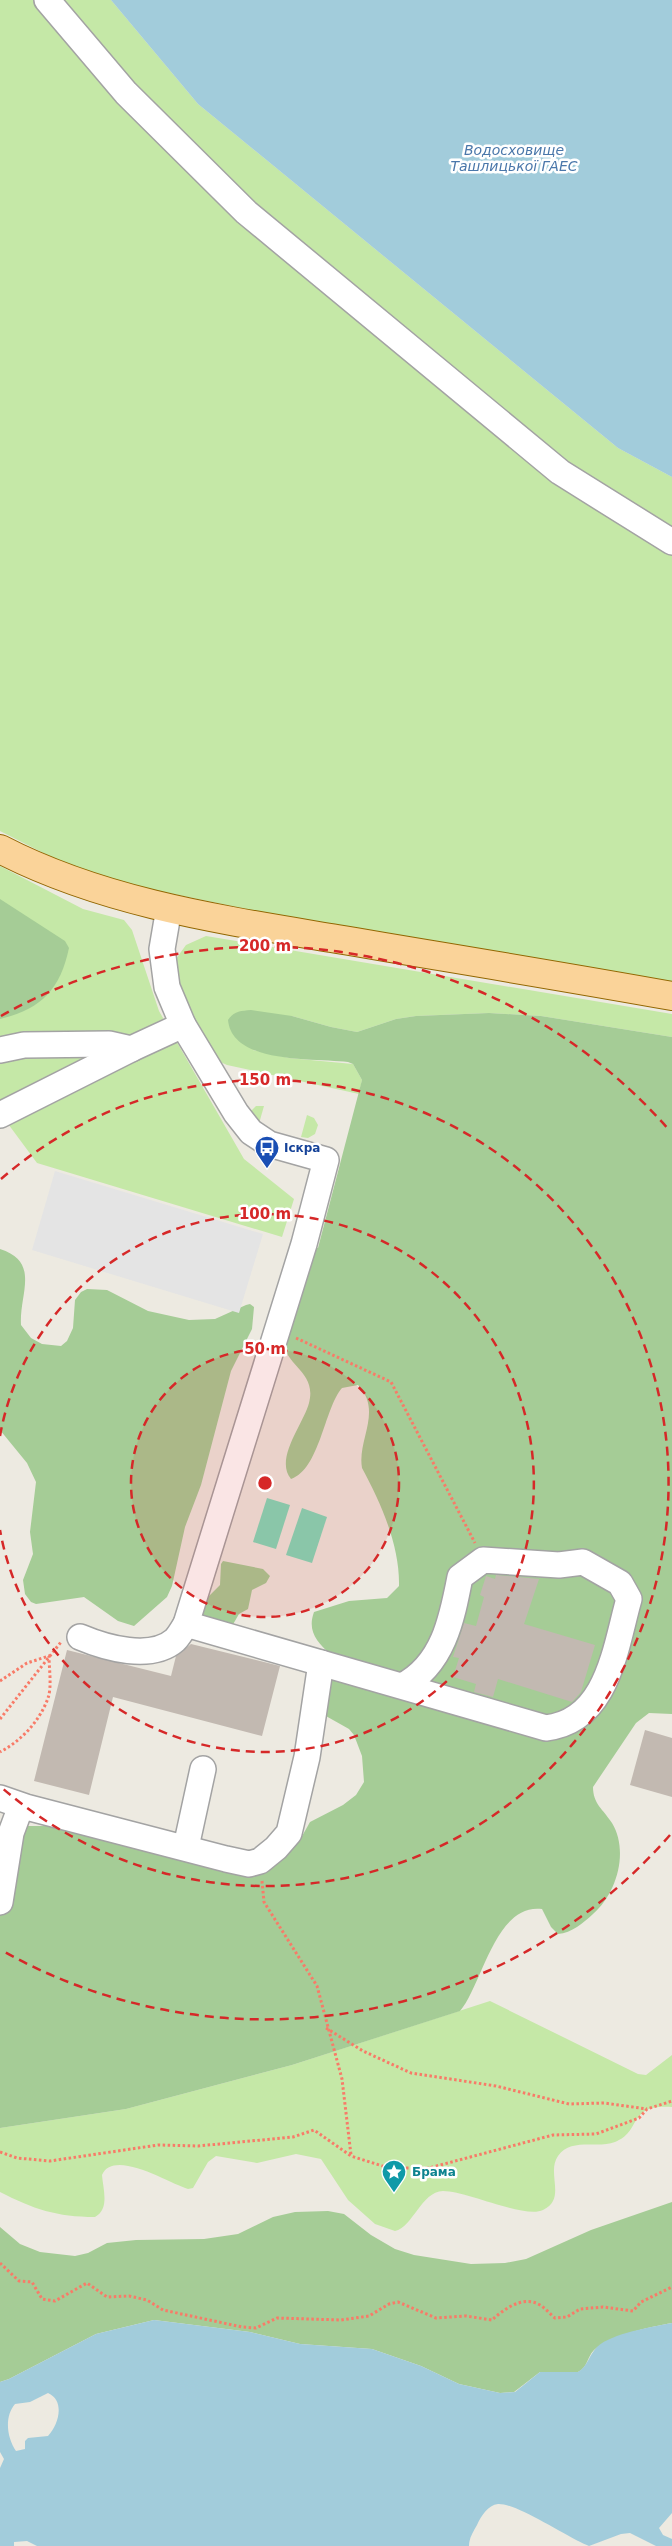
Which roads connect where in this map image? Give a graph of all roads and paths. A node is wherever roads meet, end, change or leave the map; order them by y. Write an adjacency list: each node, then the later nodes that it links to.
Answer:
1 (47, 0): 2 (lane)
2 (672, 542)
3 (0, 849): 4 (main road)
4 (169, 908): 5 (main road); 6 (lane)
5 (672, 996)
6 (183, 1025): 7 (lane); 10 (lane)
7 (131, 1049): 8 (lane); 9 (lane)
8 (0, 1050)
9 (0, 1115)
10 (278, 1329): 11 (path); 12 (lane)
11 (483, 1560): 17 (lane); 17 (lane)
12 (186, 1624): 13 (lane); 15 (lane)
13 (80, 1637): 14 (path)
14 (49, 1656): 16 (path); 18 (path); 19 (path)
15 (321, 1663): 17 (lane); 23 (lane)
16 (0, 1681)
17 (402, 1686)
18 (0, 1719)
19 (0, 1752)
20 (203, 1769): 22 (lane)
21 (11, 1802): 22 (lane); 24 (lane)
22 (186, 1847): 23 (lane)
23 (260, 1861): 25 (path)
24 (0, 1902)
25 (326, 2028): 27 (path); 29 (path)
26 (672, 2101): 27 (path)
27 (647, 2109): 29 (path)
28 (0, 2152): 29 (path)
29 (351, 2156)
30 (0, 2264): 31 (path)
31 (672, 2287)

